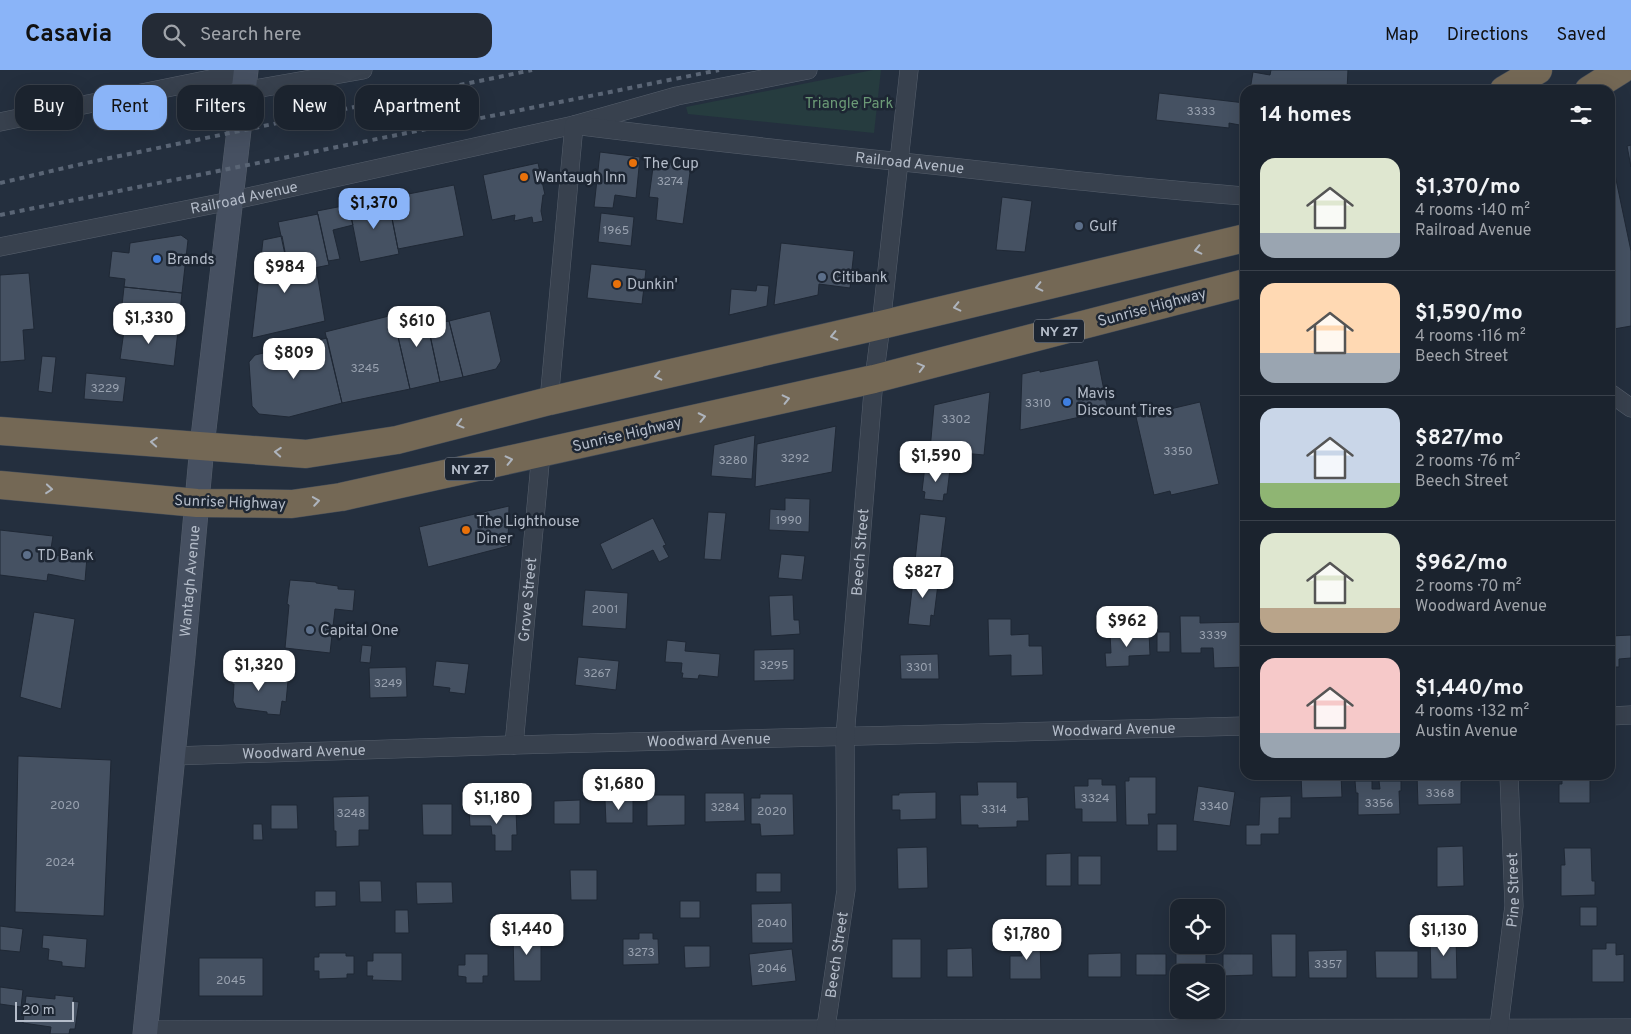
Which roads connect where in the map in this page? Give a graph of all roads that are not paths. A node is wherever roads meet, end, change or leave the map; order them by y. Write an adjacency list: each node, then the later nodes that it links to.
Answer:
1 (363, 70): 6 (street)
2 (808, 70): 10 (street, Railroad Avenue)
3 (909, 70): 11 (street, Beech Street)
4 (1538, 70): 7 (highway)
5 (1621, 70): 8 (highway)
6 (245, 78): 9 (street); 13 (main road, Wantagh Avenue)
7 (1512, 85)
8 (1597, 85)
9 (0, 122)
10 (574, 124): 11 (street, Railroad Avenue); 13 (street, Railroad Avenue); 20 (street)
11 (899, 162): 12 (street, Railroad Avenue); 17 (street, Beech Street)
12 (1240, 196)
13 (230, 201): 15 (street, Railroad Avenue); 23 (main road, Wantagh Avenue)
14 (1240, 239): 17 (highway, one-way to 17)
15 (0, 247)
16 (1240, 284): 18 (highway, Sunrise Highway / NY 27, one-way to 16)
17 (881, 325): 18 (street, Beech Street); 20 (highway, one-way to 20)
18 (874, 379): 24 (highway, Sunrise Highway / NY 27, one-way to 18); 30 (street, Beech Street)
19 (1615, 397): 21 (street)
20 (549, 400): 23 (highway, one-way to 23)
21 (1631, 408)
22 (0, 431): 23 (highway, one-way to 22)
23 (202, 446): 26 (main road, Wantagh Avenue)
24 (541, 453): 26 (highway, Sunrise Highway / NY 27, one-way to 24); 31 (street, Grove Street)
25 (0, 485): 26 (highway, Sunrise Highway / NY 27, one-way to 26)
26 (197, 503): 32 (main road, Wantagh Avenue)
27 (1631, 715): 28 (street)
28 (1615, 716)
29 (1240, 726): 30 (street, Woodward Avenue)
30 (845, 737): 31 (street, Woodward Avenue); 39 (street, Beech Street)
31 (514, 745): 32 (street, Woodward Avenue)
32 (173, 756): 36 (main road, Wantagh Avenue)
33 (1509, 780): 35 (street, Pine Street)
34 (1631, 1028): 35 (street)
35 (1498, 1031): 41 (street)
36 (145, 1032): 37 (street)
37 (369, 1032): 38 (street)
38 (595, 1032): 39 (street)
39 (825, 1032): 40 (street)
40 (1046, 1032): 41 (street)
41 (1270, 1032)

